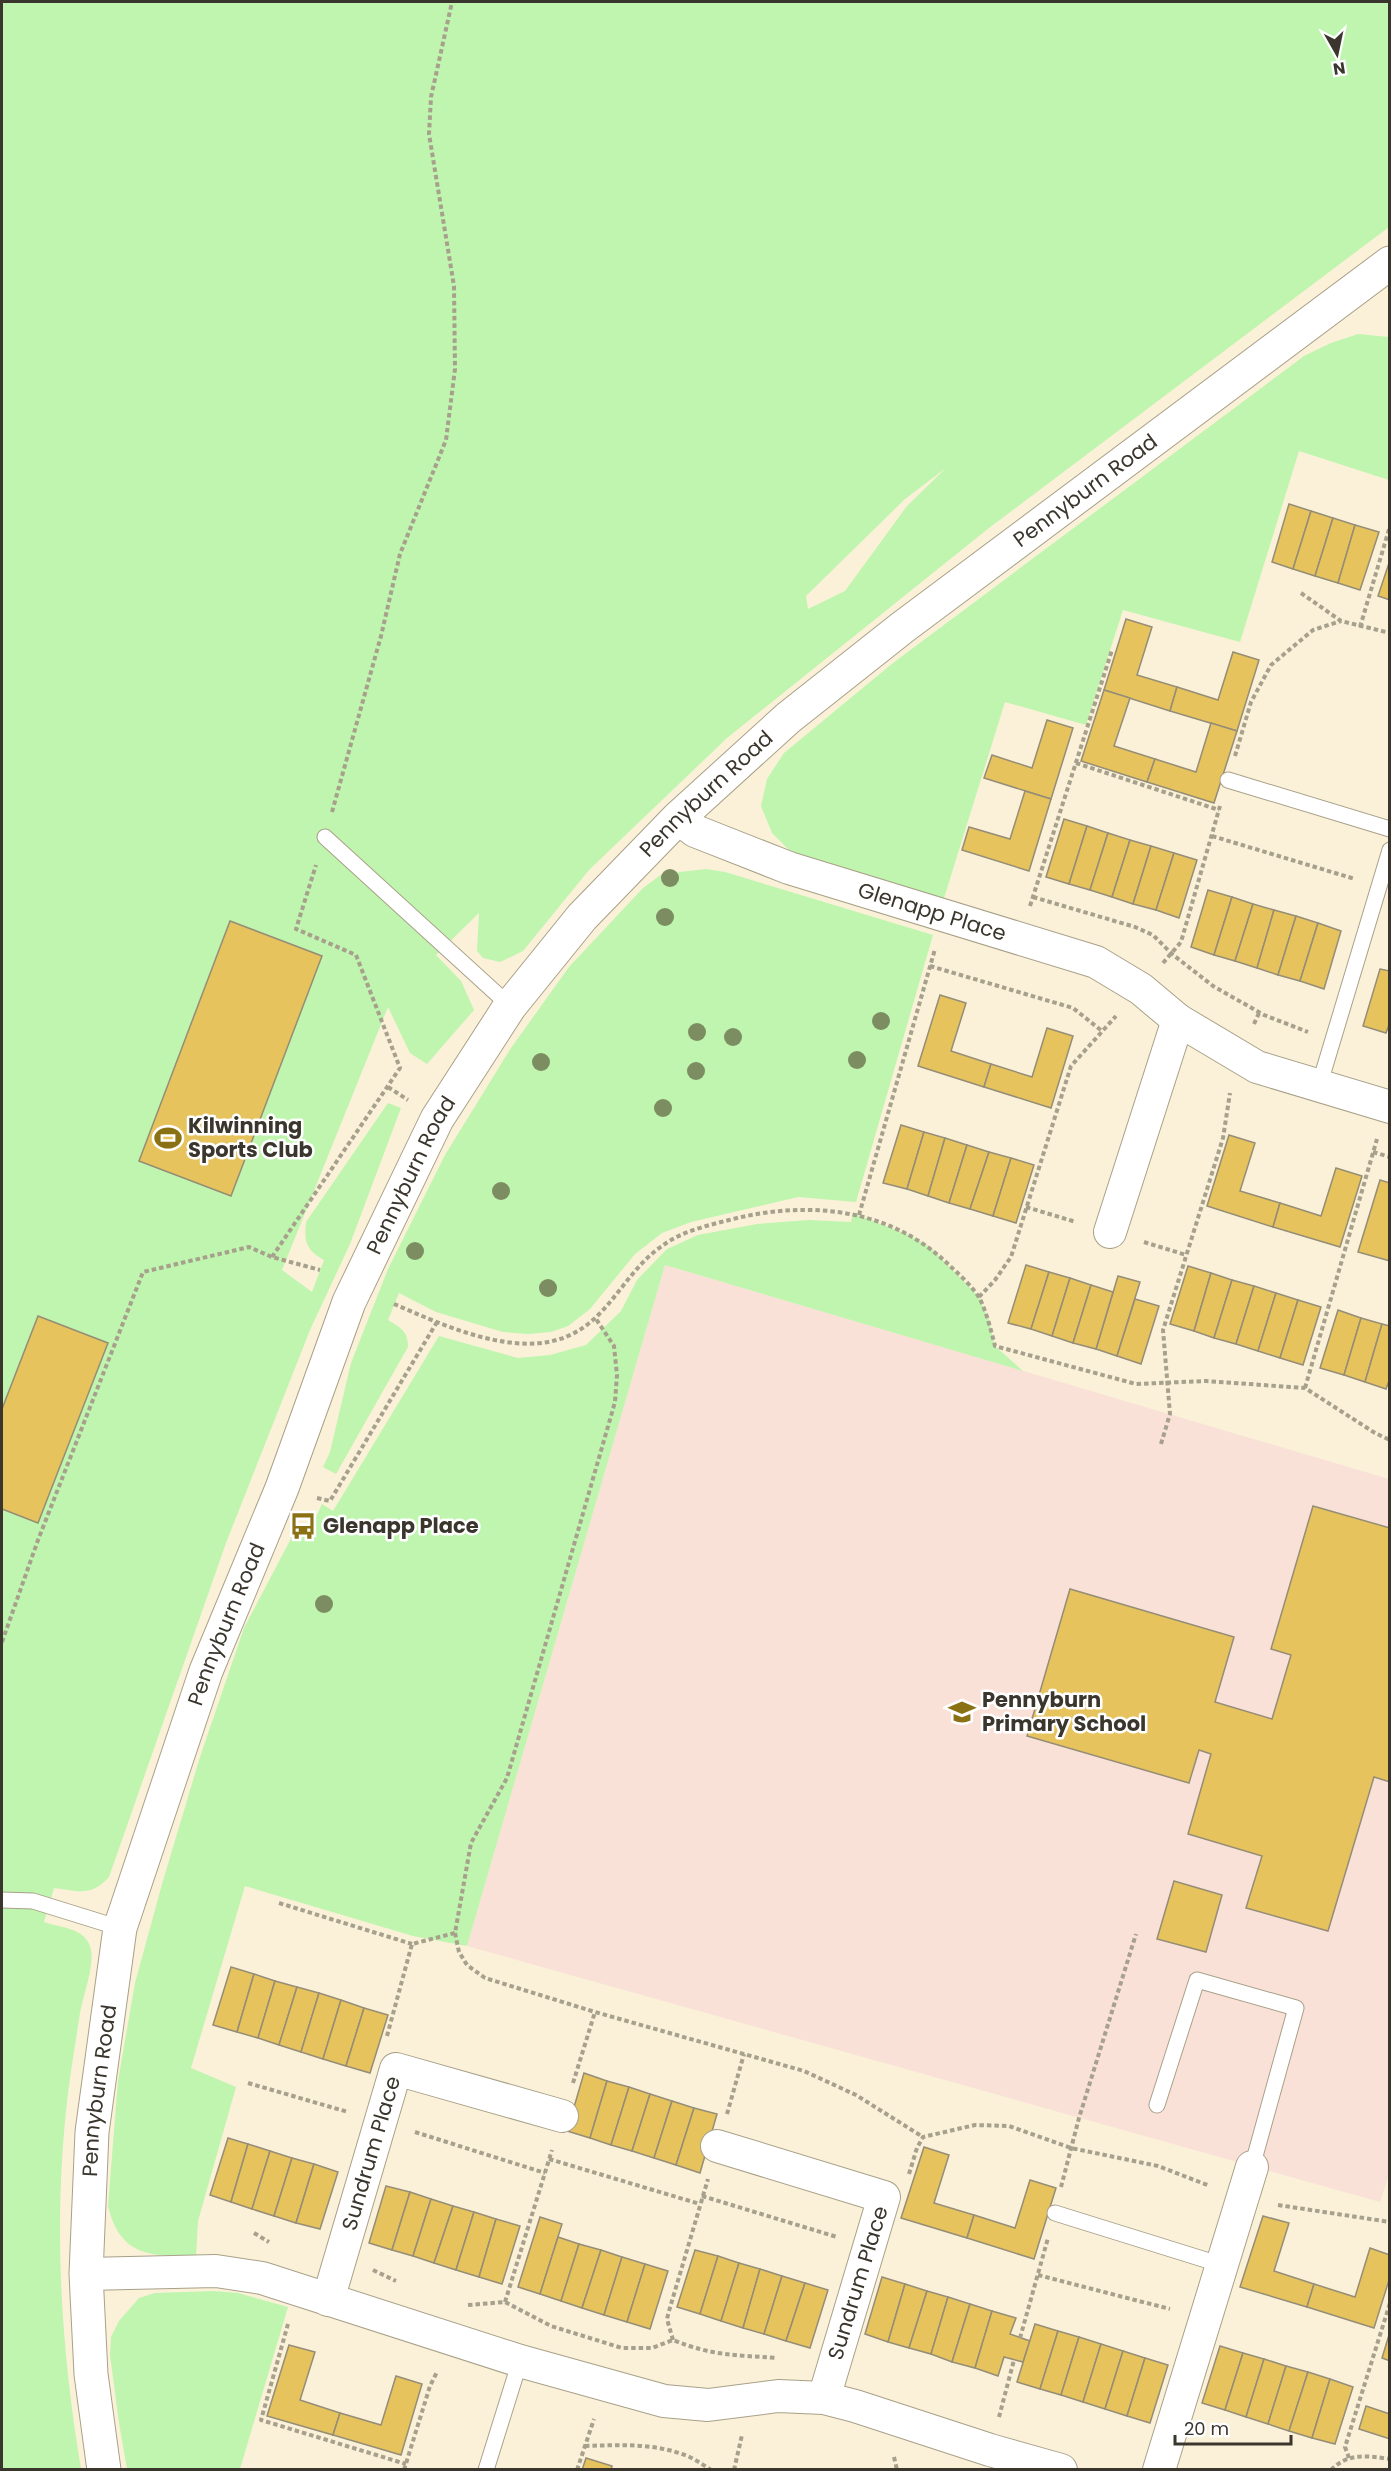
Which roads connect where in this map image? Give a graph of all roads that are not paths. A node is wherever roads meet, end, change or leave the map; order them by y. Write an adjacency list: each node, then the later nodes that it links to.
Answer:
1 (1385, 275): 3 (street, Pennyburn Road)
2 (1228, 780): 4 (lane)
3 (678, 818): 7 (street, Pennyburn Road); 8 (street, Glenapp Place)
4 (1389, 829)
5 (325, 837): 7 (lane)
6 (1389, 850): 9 (lane)
7 (510, 1006): 13 (street, Pennyburn Road)
8 (1178, 1020): 9 (street, Glenapp Place); 11 (street)
9 (1319, 1086): 10 (street, Glenapp Place)
10 (1388, 1107)
11 (1110, 1232)
12 (2, 1900): 13 (lane)
13 (120, 1928): 20 (street, Pennyburn Road)
14 (1157, 2105): 17 (lane)
15 (562, 2116): 21 (street, Sundrum Place)
16 (717, 2146): 23 (street, Sundrum Place)
17 (1252, 2167): 19 (street)
18 (1055, 2213): 19 (lane)
19 (1222, 2265): 27 (street)
20 (86, 2274): 21 (street); 24 (street, Pennyburn Road)
21 (328, 2300): 22 (street)
22 (520, 2361): 23 (street); 25 (lane)
23 (824, 2398): 26 (street)
24 (104, 2469)
25 (486, 2469)
26 (1061, 2469)
27 (1159, 2469)

